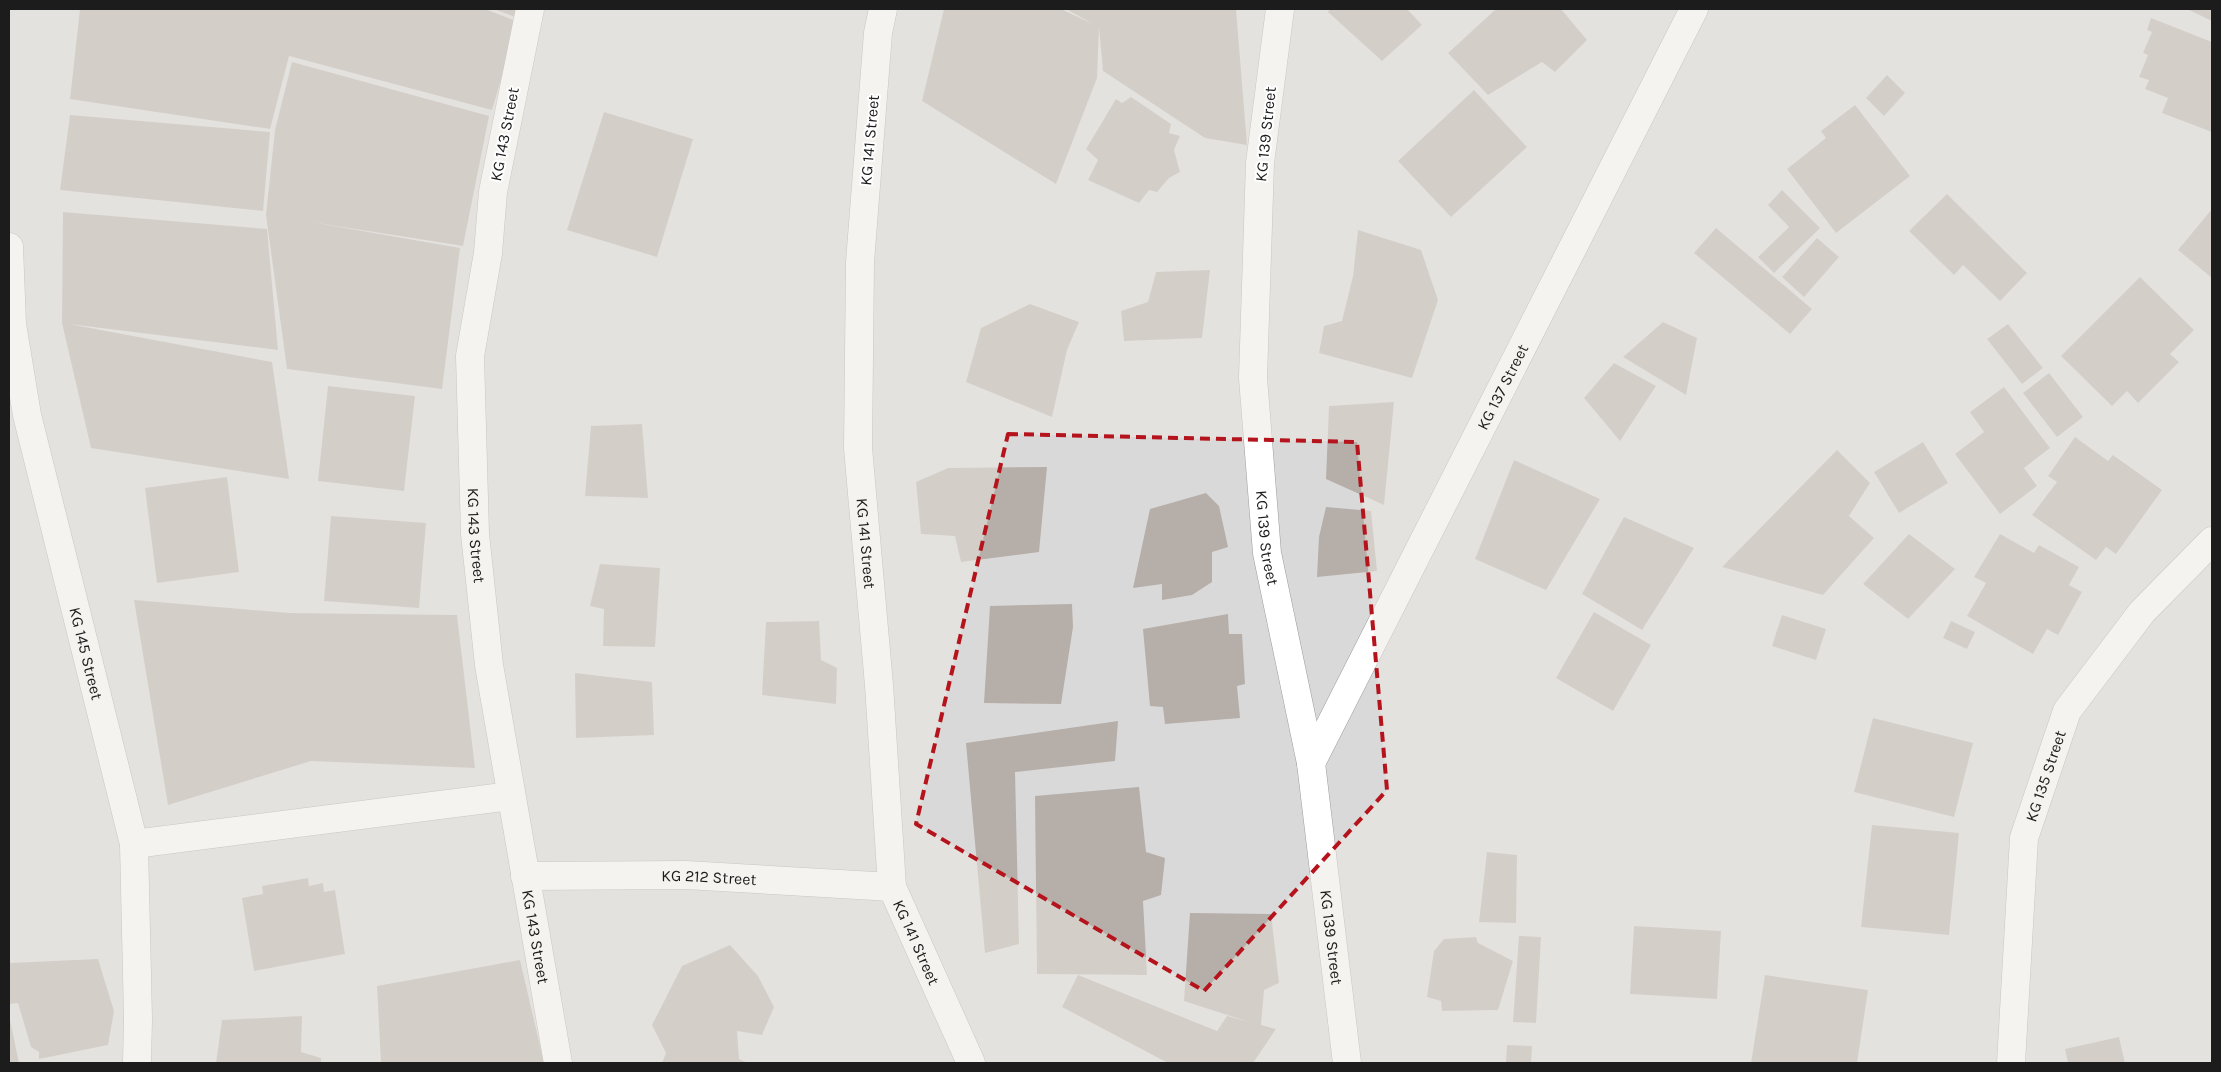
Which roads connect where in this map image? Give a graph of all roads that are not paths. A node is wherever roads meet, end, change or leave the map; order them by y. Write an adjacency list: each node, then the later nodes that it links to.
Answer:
1 (530, 9): 8 (street, KG 143 Street)
2 (883, 9): 11 (street, KG 141 Street)
3 (1280, 9): 7 (street, KG 139 Street)
4 (1694, 9): 7 (street, KG 137 Street)
5 (9, 247): 9 (street, KG 145 Street)
6 (2212, 541): 16 (street, KG 135 Street)
7 (1311, 763): 15 (street, KG 139 Street)
8 (512, 796): 9 (street); 10 (street, KG 143 Street)
9 (134, 844): 12 (street, KG 145 Street)
10 (526, 876): 11 (street, KG 212 Street); 13 (street, KG 143 Street)
11 (892, 888): 14 (street, KG 141 Street)
12 (136, 1063)
13 (558, 1063)
14 (971, 1063)
15 (1347, 1063)
16 (2010, 1063)

